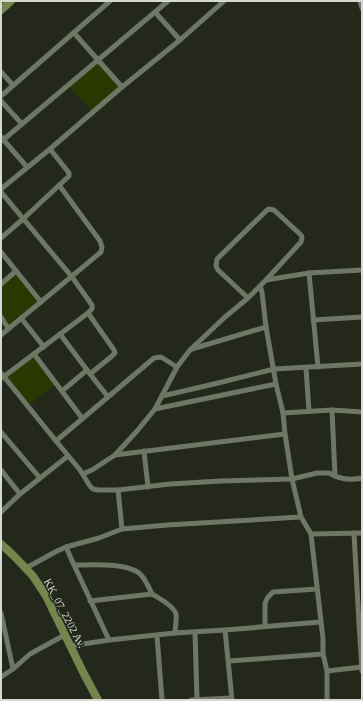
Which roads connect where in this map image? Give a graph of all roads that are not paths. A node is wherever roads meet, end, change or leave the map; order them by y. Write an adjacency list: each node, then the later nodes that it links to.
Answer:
1 (11, 1): 7 (main road)
2 (110, 1): 9 (street)
3 (168, 1): 8 (street)
4 (224, 1): 10 (street)
5 (360, 1): 6 (street)
6 (362, 8)
7 (1, 10)
8 (155, 12): 10 (street); 11 (street)
9 (74, 33): 11 (street); 13 (street)
10 (180, 40): 14 (street)
11 (98, 59): 14 (street); 17 (street)
12 (1, 72): 13 (street)
13 (13, 86): 15 (street)
14 (122, 87): 19 (street)
15 (1, 96)
16 (1, 101): 17 (street)
17 (22, 124): 18 (street)
18 (2, 138): 20 (street)
19 (50, 149): 20 (street); 21 (street)
20 (27, 167): 22 (street)
21 (59, 186): 24 (street); 30 (street)
22 (1, 189)
23 (1, 192): 24 (street)
24 (23, 219): 25 (street); 30 (street)
25 (1, 238)
26 (1, 252): 28 (street)
27 (362, 270): 29 (street)
28 (16, 271): 32 (street); 35 (street)
29 (309, 273): 31 (street); 40 (street)
30 (72, 277): 35 (street); 36 (street)
31 (266, 280): 33 (street); 34 (street)
32 (1, 284)
33 (260, 286): 34 (street); 41 (street)
34 (248, 298): 46 (street)
35 (41, 302): 39 (street)
36 (88, 313): 43 (street); 53 (street)
37 (362, 316): 40 (street)
38 (1, 317): 42 (street)
39 (21, 318): 42 (street); 45 (street)
40 (313, 320): 50 (street)
41 (266, 327): 46 (street); 52 (street)
42 (8, 328): 44 (street)
43 (60, 334): 45 (street); 53 (street)
44 (1, 335)
45 (44, 346): 47 (street)
46 (190, 350): 49 (street)
47 (34, 354): 54 (street); 56 (street)
48 (362, 364): 50 (street)
49 (177, 367): 57 (street); 58 (street)
50 (318, 367): 51 (street)
51 (306, 368): 52 (street); 61 (street)
52 (274, 369): 55 (street); 57 (street)
53 (88, 372): 56 (street); 58 (street)
54 (2, 376): 67 (street)
55 (276, 384): 59 (street); 63 (street)
56 (62, 391): 64 (street)
57 (162, 396): 59 (street)
58 (108, 397): 64 (street)
59 (155, 409): 69 (street)
60 (332, 410): 61 (street); 62 (street); 73 (street)
61 (310, 411): 63 (street)
62 (362, 412)
63 (283, 413): 66 (street)
64 (82, 418): 67 (street)
65 (1, 432): 74 (street)
66 (285, 434): 68 (street); 76 (street)
67 (56, 442): 70 (street)
68 (144, 451): 69 (street); 77 (street)
69 (114, 455): 72 (street)
70 (68, 456): 72 (street); 74 (street)
71 (1, 470): 79 (street)
72 (83, 474): 78 (street)
73 (335, 476): 75 (street); 76 (street)
74 (40, 478): 79 (street)
75 (362, 478)
76 (292, 479): 77 (street); 81 (street)
77 (148, 487): 78 (street)
78 (118, 490): 82 (street)
79 (20, 494): 80 (street)
80 (1, 512)
81 (301, 517): 82 (street); 85 (street)
82 (122, 529): 87 (street)
83 (354, 533): 84 (street); 85 (street); 92 (street)
84 (362, 533)
85 (311, 534): 93 (street)
86 (1, 544): 90 (main road, KK_07_2202 Av.)
87 (66, 547): 89 (street); 90 (street)
88 (1, 551): 104 (main road)
89 (74, 565): 94 (street); 95 (street)
90 (26, 568): 106 (main road, KK_07_2202 Av.)
91 (362, 585): 92 (street)
92 (356, 586): 98 (street)
93 (317, 589): 97 (street); 99 (street)
94 (152, 594): 95 (street); 102 (street)
95 (90, 601): 105 (street)
96 (1, 613): 110 (street)
97 (320, 622): 99 (street); 107 (street)
98 (360, 624): 109 (street)
99 (266, 626): 100 (street)
100 (225, 630): 101 (street); 108 (street)
101 (195, 632): 102 (street); 119 (street)
102 (175, 633): 103 (street)
103 (157, 636): 105 (street); 117 (street)
104 (61, 638): 110 (street); 115 (main road)
105 (109, 640): 106 (street)
106 (70, 646): 116 (main road, KK_07_2202 Av.)
107 (323, 654): 108 (street); 111 (street)
108 (229, 661): 114 (street)
109 (362, 667): 111 (street); 112 (street)
110 (13, 669): 113 (street)
111 (327, 671): 120 (street)
112 (362, 671)
113 (1, 677)
114 (231, 699): 119 (street)
115 (93, 700)
116 (98, 700)
117 (162, 700)
118 (192, 700): 119 (street)
119 (197, 700)
120 (327, 700)

